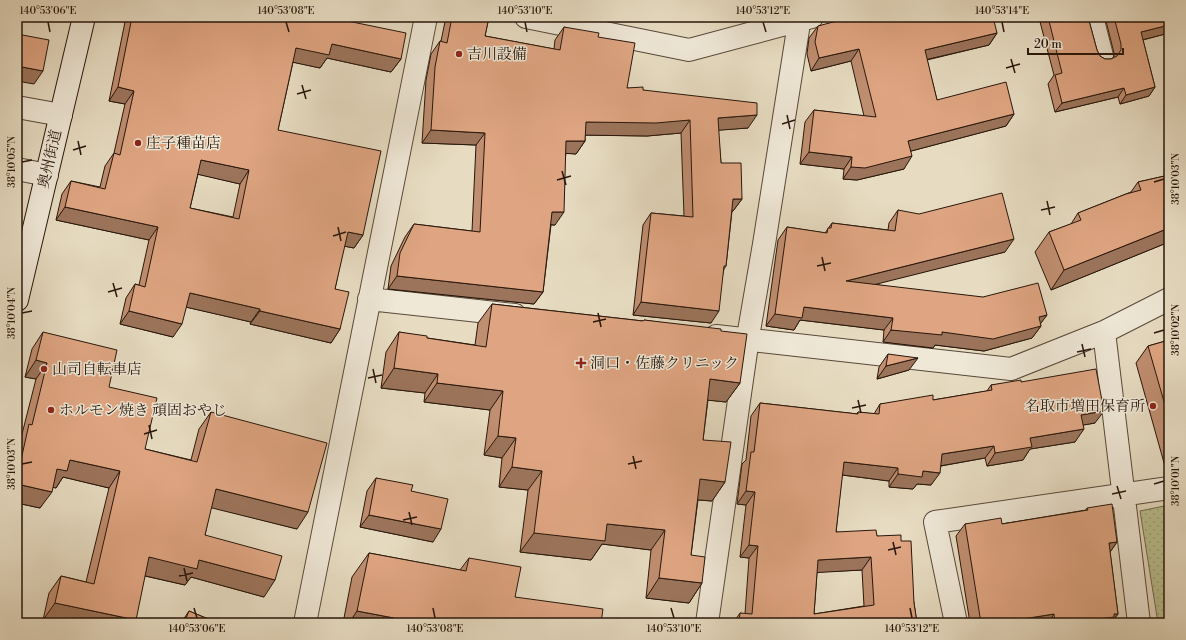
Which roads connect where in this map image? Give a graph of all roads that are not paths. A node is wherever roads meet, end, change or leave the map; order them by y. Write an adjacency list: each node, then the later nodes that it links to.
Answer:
1 (84, 17): 8 (street, 奥州街道)
2 (426, 17): 12 (street)
3 (526, 17): 5 (street)
4 (1092, 17): 6 (street)
5 (804, 18): 17 (street)
6 (1102, 56)
7 (17, 107): 8 (street)
8 (61, 115): 10 (street, 奥州街道)
9 (17, 169): 10 (street)
10 (47, 175): 11 (street, 奥州街道)
11 (18, 292)
12 (369, 299): 14 (street); 20 (street)
13 (1169, 299): 15 (street)
14 (535, 317)
15 (1104, 332): 17 (street); 19 (street)
16 (693, 334): 17 (street)
17 (748, 340): 21 (street)
18 (1169, 488): 19 (street)
19 (1123, 494): 22 (street); 23 (street)
20 (305, 623)
21 (707, 623)
22 (956, 623)
23 (1139, 623)

